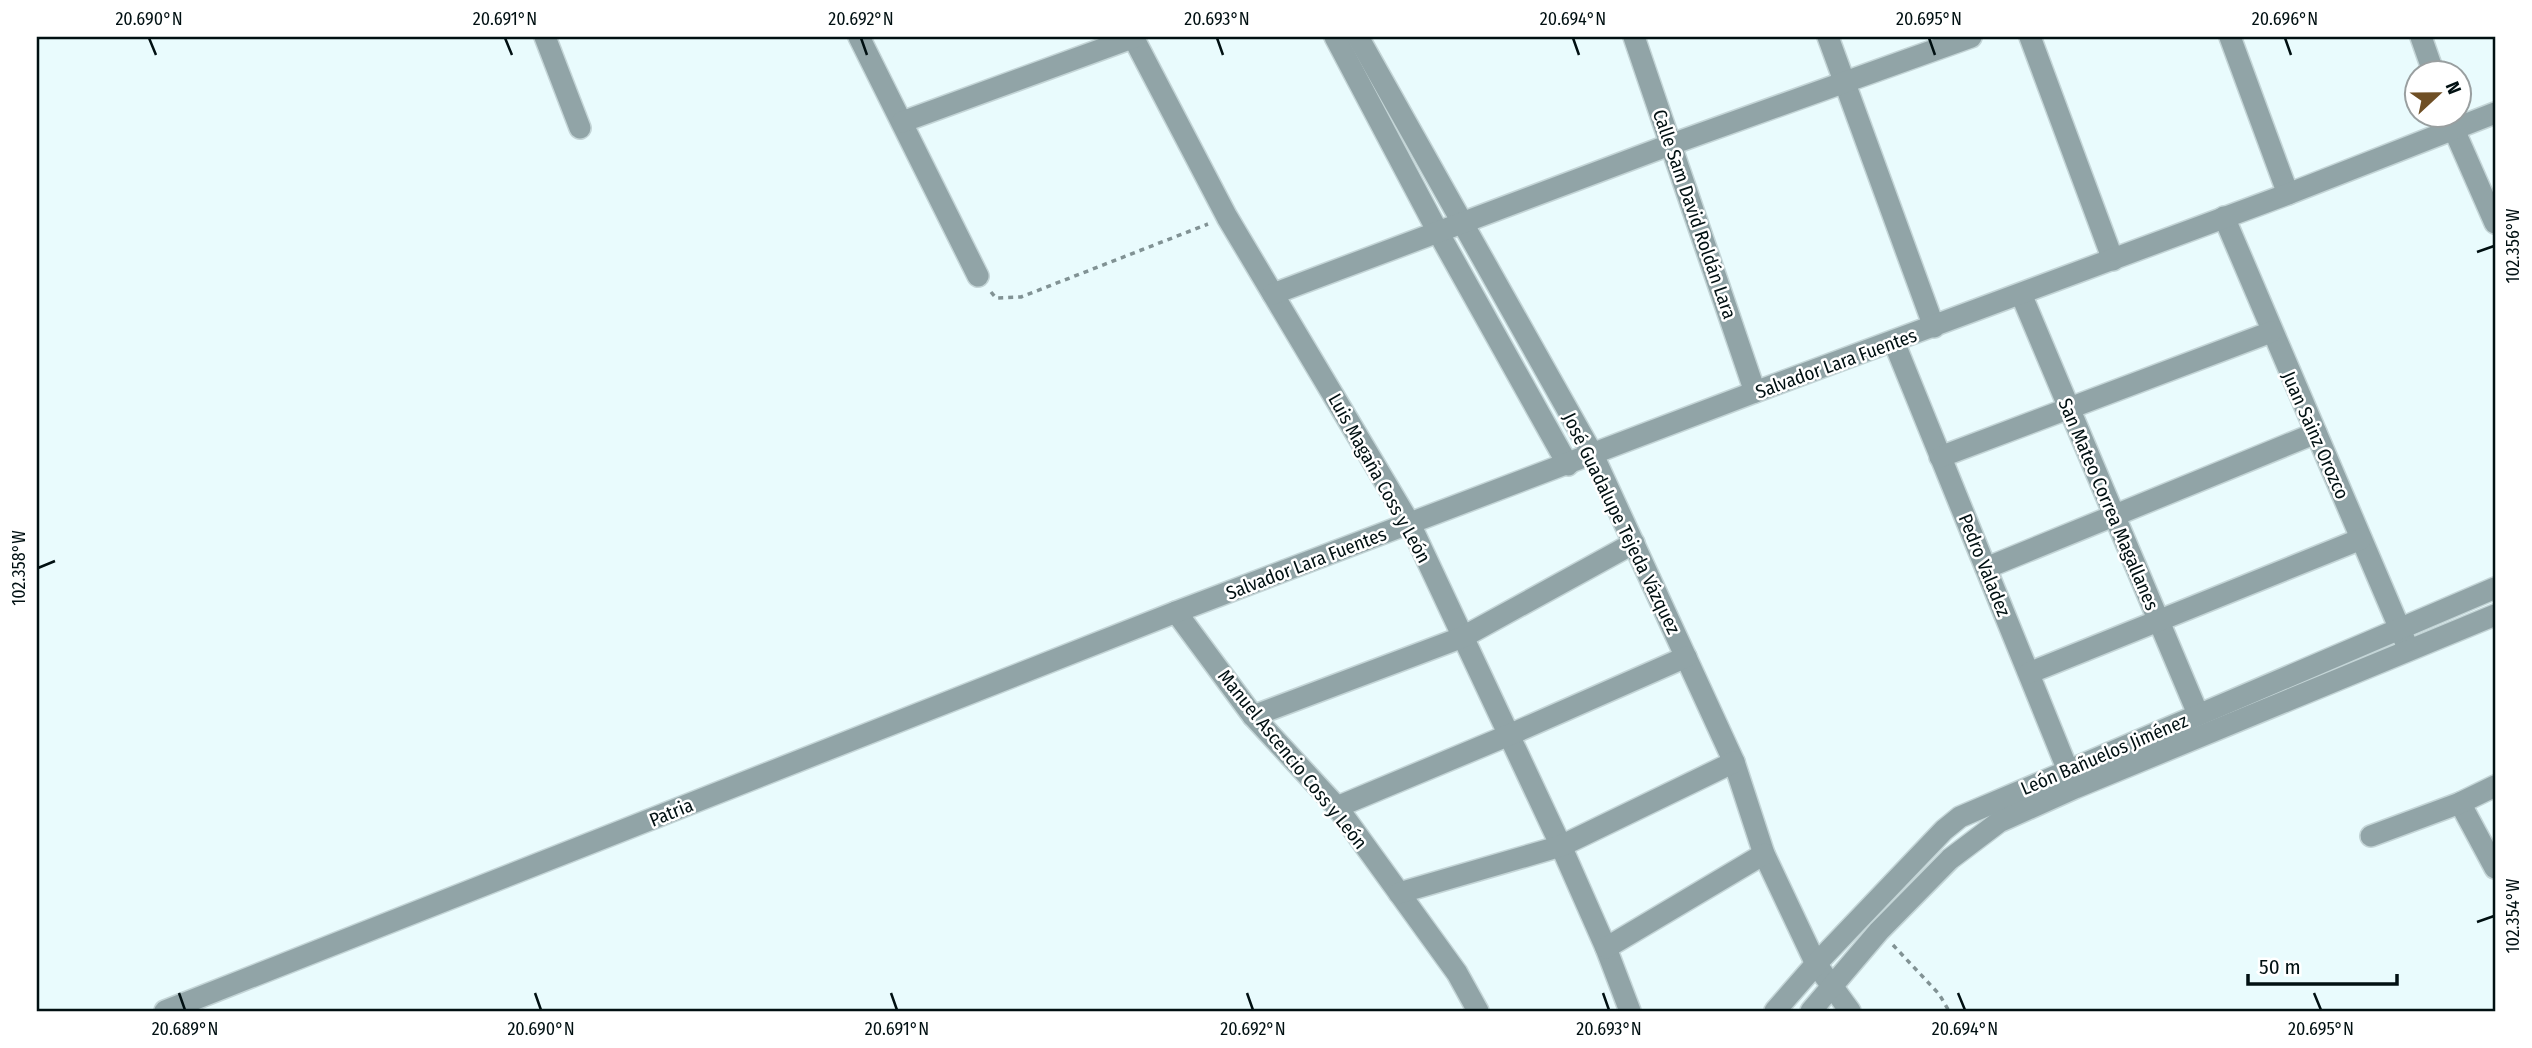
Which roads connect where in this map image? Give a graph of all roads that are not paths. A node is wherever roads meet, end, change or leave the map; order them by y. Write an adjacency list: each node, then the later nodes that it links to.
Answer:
1 (545, 37): 17 (street)
2 (859, 37): 16 (street)
3 (1134, 37): 16 (street); 28 (street, Luis Magaña Coss y León)
4 (1335, 37): 25 (street, José Guadalupe Tejeda Vázquez)
5 (1359, 37): 23 (street, José Guadalupe Tejeda Vázquez)
6 (1634, 37): 20 (street, Calle Sam David Roldán Lara)
7 (1828, 37): 13 (street)
8 (1971, 37): 13 (street)
9 (2030, 37): 26 (street)
10 (2230, 37): 21 (street)
11 (2421, 37): 12 (street)
12 (2429, 60)
13 (1845, 83): 20 (street); 30 (street)
14 (2495, 113): 15 (street, Salvador Lara Fuentes)
15 (2472, 118)
16 (902, 122): 27 (street)
17 (580, 128)
18 (2434, 130): 21 (street, Salvador Lara Fuentes)
19 (2453, 130): 24 (street)
20 (1672, 144): 23 (street); 33 (street, Calle Sam David Roldán Lara)
21 (2288, 194): 22 (street, Salvador Lara Fuentes)
22 (2224, 217): 26 (street, Salvador Lara Fuentes); 31 (street, Juan Sainz Orozco)
23 (1462, 223): 25 (street); 36 (street, José Guadalupe Tejeda Vázquez)
24 (2495, 223)
25 (1438, 232): 28 (street); 38 (street, José Guadalupe Tejeda Vázquez)
26 (2113, 260): 29 (street, Salvador Lara Fuentes)
27 (978, 276)
28 (1273, 294): 40 (street, Luis Magaña Coss y León)
29 (2021, 294): 30 (street, Salvador Lara Fuentes); 34 (street, San Mateo Correa Magallanes)
30 (1934, 327): 32 (street, Salvador Lara Fuentes)
31 (2271, 332): 34 (street); 35 (street, Juan Sainz Orozco)
32 (1894, 342): 33 (street, Salvador Lara Fuentes); 37 (street, Pedro Valadez)
33 (1755, 392): 36 (street, Salvador Lara Fuentes)
34 (2068, 409): 37 (street); 39 (street, San Mateo Correa Magallanes)
35 (2316, 433): 39 (street); 41 (street, Juan Sainz Orozco)
36 (1593, 455): 38 (street, Salvador Lara Fuentes); 42 (street, José Guadalupe Tejeda Vázquez)
37 (1940, 457): 43 (street, Pedro Valadez)
38 (1568, 465): 40 (street, Salvador Lara Fuentes)
39 (2115, 515): 43 (street); 47 (street, San Mateo Correa Magallanes)
40 (1410, 524): 45 (street, Salvador Lara Fuentes); 49 (street, Luis Magaña Coss y León)
41 (2361, 539): 47 (street); 48 (street, Juan Sainz Orozco)
42 (1634, 543): 49 (street); 51 (street, José Guadalupe Tejeda Vázquez)
43 (1986, 568): 52 (street, Pedro Valadez)
44 (2495, 588): 48 (street, León Bañuelos Jiménez)
45 (1176, 612): 54 (street, Manuel Ascencio Coss y León); 71 (street, Patria)
46 (2495, 615): 50 (street, León Bañuelos Jiménez)
47 (2159, 621): 52 (street); 53 (street, San Mateo Correa Magallanes)
48 (2400, 629): 50 (street, Juan Sainz Orozco); 53 (street, León Bañuelos Jiménez)
49 (1463, 637): 54 (street); 55 (street, Luis Magaña Coss y León)
50 (2410, 652): 57 (street, León Bañuelos Jiménez)
51 (1686, 657): 55 (street); 56 (street, José Guadalupe Tejeda Vázquez)
52 (2029, 673): 57 (street, Pedro Valadez)
53 (2198, 714): 57 (street, León Bañuelos Jiménez)
54 (1253, 716): 60 (street, Manuel Ascencio Coss y León)
55 (1509, 735): 60 (street); 64 (street, Luis Magaña Coss y León)
56 (1734, 762): 64 (street); 65 (street, José Guadalupe Tejeda Vázquez)
57 (2072, 779): 61 (street, León Bañuelos Jiménez); 62 (street, León Bañuelos Jiménez)
58 (2495, 786): 59 (street)
59 (2460, 803): 63 (street); 66 (street)
60 (1337, 807): 67 (street, Manuel Ascencio Coss y León)
61 (1960, 817): 62 (street); 69 (street, León Bañuelos Jiménez)
62 (1978, 836): 70 (street, León Bañuelos Jiménez)
63 (2371, 836)
64 (1561, 846): 67 (street); 68 (street, Luis Magaña Coss y León)
65 (1764, 854): 68 (street); 69 (street, José Guadalupe Tejeda Vázquez)
66 (2495, 867)
67 (1399, 893): 72 (street, Manuel Ascencio Coss y León)
68 (1606, 948): 73 (street, Luis Magaña Coss y León)
69 (1816, 964): 70 (street, José Guadalupe Tejeda Vázquez); 74 (street, León Bañuelos Jiménez)
70 (1831, 987): 75 (street, León Bañuelos Jiménez); 76 (street, José Guadalupe Tejeda Vázquez)
71 (165, 1011)
72 (1478, 1011)
73 (1630, 1011)
74 (1775, 1011)
75 (1811, 1011)
76 (1850, 1011)

